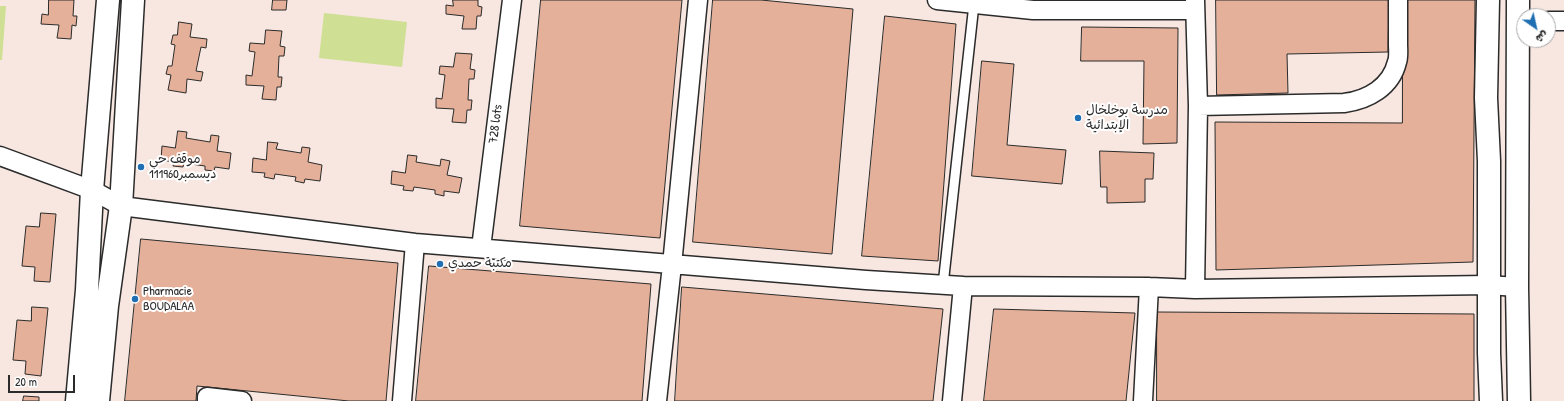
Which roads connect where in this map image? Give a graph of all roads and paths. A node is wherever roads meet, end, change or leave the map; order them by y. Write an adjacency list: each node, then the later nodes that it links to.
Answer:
1 (108, 0): 14 (street)
2 (133, 0): 15 (street)
3 (512, 0): 17 (street, 728 lots)
4 (698, 0): 18 (street)
5 (937, 0): 8 (street)
6 (1398, 0): 12 (street)
7 (1488, 0): 20 (street)
8 (974, 4): 9 (street); 19 (lane)
9 (1032, 5): 10 (street)
10 (1195, 5): 12 (street)
11 (1520, 48): 23 (street)
12 (1198, 106): 24 (street)
13 (0, 156): 14 (street)
14 (92, 190): 15 (street); 25 (street)
15 (121, 206): 16 (street); 26 (street)
16 (415, 243): 17 (street); 29 (street)
17 (481, 248): 18 (street)
18 (672, 265): 19 (street); 30 (street)
19 (943, 285): 21 (street)
20 (1488, 285): 23 (street); 24 (street); 33 (street)
21 (963, 286): 22 (street); 31 (street)
22 (1149, 287): 24 (street); 32 (street)
23 (1517, 287): 34 (street)
24 (1195, 289)
25 (77, 401)
26 (98, 401)
27 (207, 401): 28 (street)
28 (242, 401)
29 (402, 401)
30 (657, 401)
31 (952, 401)
32 (1143, 401)
33 (1491, 401)
34 (1519, 401)

